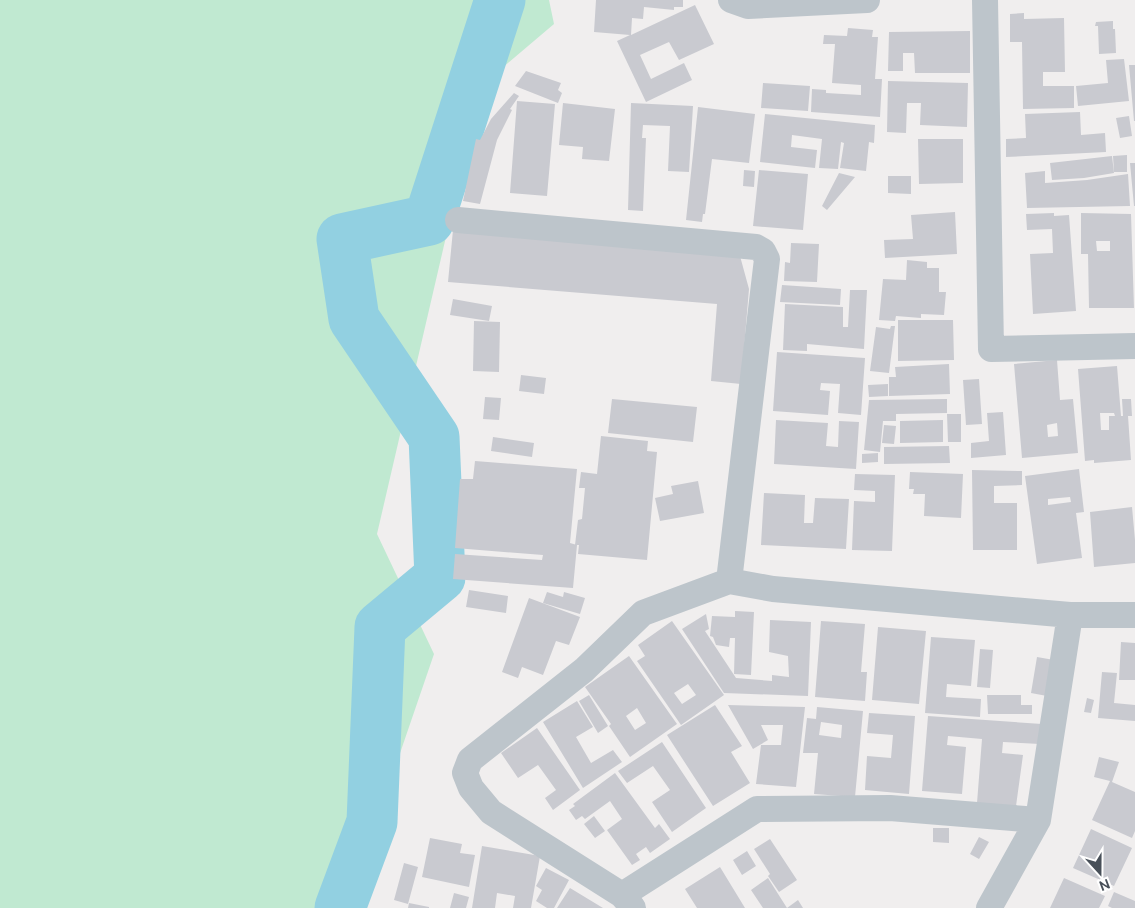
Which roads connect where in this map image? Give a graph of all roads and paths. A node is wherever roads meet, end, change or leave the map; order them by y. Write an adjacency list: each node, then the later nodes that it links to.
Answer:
1 (731, 0): 2 (street)
2 (867, 0)
3 (986, 0): 5 (street)
4 (458, 220): 6 (street)
5 (1135, 346)
6 (729, 581): 7 (street); 10 (street)
7 (1070, 615): 8 (street); 9 (street)
8 (1135, 615)
9 (1038, 820): 10 (street); 11 (street)
10 (628, 902)
11 (989, 908)

